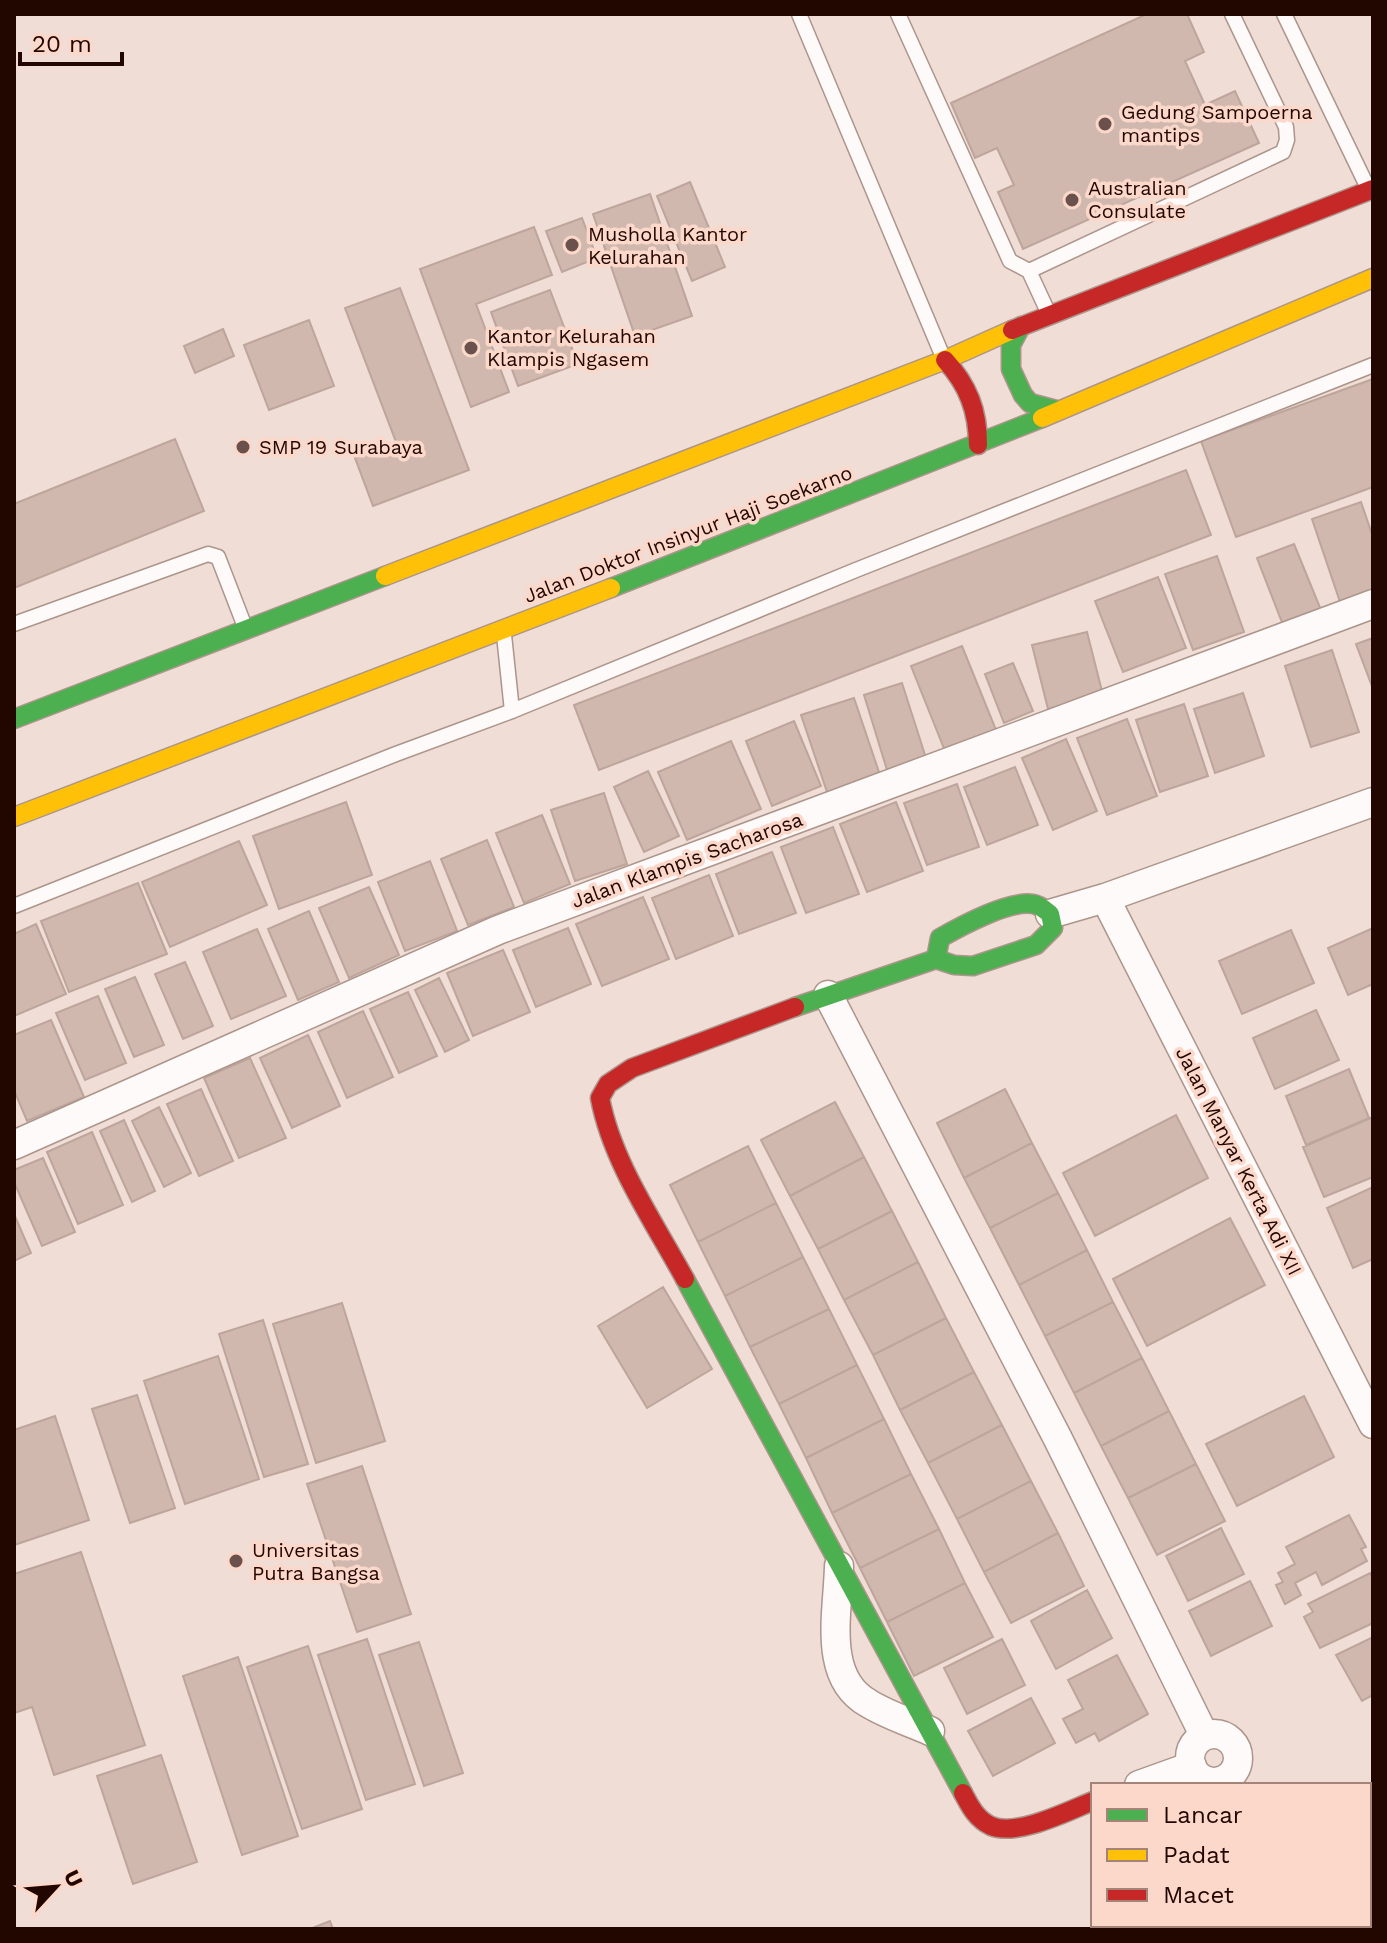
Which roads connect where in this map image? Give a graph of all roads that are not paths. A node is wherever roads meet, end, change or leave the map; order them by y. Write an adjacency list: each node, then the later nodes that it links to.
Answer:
1 (799, 14): 10 (lane)
2 (898, 14): 6 (lane)
3 (1232, 14): 6 (lane)
4 (1284, 14): 5 (lane)
5 (1371, 190): 8 (main road)
6 (1029, 271): 8 (lane)
7 (1373, 278): 12 (main road, Jalan Doktor Insinyur Haji Soekarno)
8 (1050, 316): 9 (main road)
9 (1021, 326): 10 (main road); 12 (main road)
10 (945, 360): 13 (main road); 16 (main road)
11 (1373, 365): 18 (lane)
12 (1056, 410): 13 (main road, Jalan Doktor Insinyur Haji Soekarno)
13 (978, 445): 17 (main road, Jalan Doktor Insinyur Haji Soekarno)
14 (1373, 604): 27 (street, Jalan Klampis Sacharosa)
15 (14, 624): 16 (lane)
16 (247, 630): 19 (main road)
17 (503, 630): 18 (lane); 21 (main road, Jalan Doktor Insinyur Haji Soekarno)
18 (512, 711): 23 (lane)
19 (14, 719)
20 (1373, 802): 22 (street)
21 (14, 817)
22 (1105, 898): 24 (street); 28 (street, Jalan Manyar Kerta Adi XII)
23 (14, 906)
24 (1050, 914): 25 (main road); 25 (main road)
25 (936, 959): 26 (main road)
26 (828, 995): 29 (main road); 31 (street)
27 (14, 1145)
28 (1373, 1424)
29 (839, 1562): 30 (main road); 30 (street)
30 (930, 1731): 34 (main road)
31 (1204, 1735): 32 (street); 32 (street)
32 (1192, 1766): 33 (street)
33 (1145, 1783)
34 (1091, 1802)

